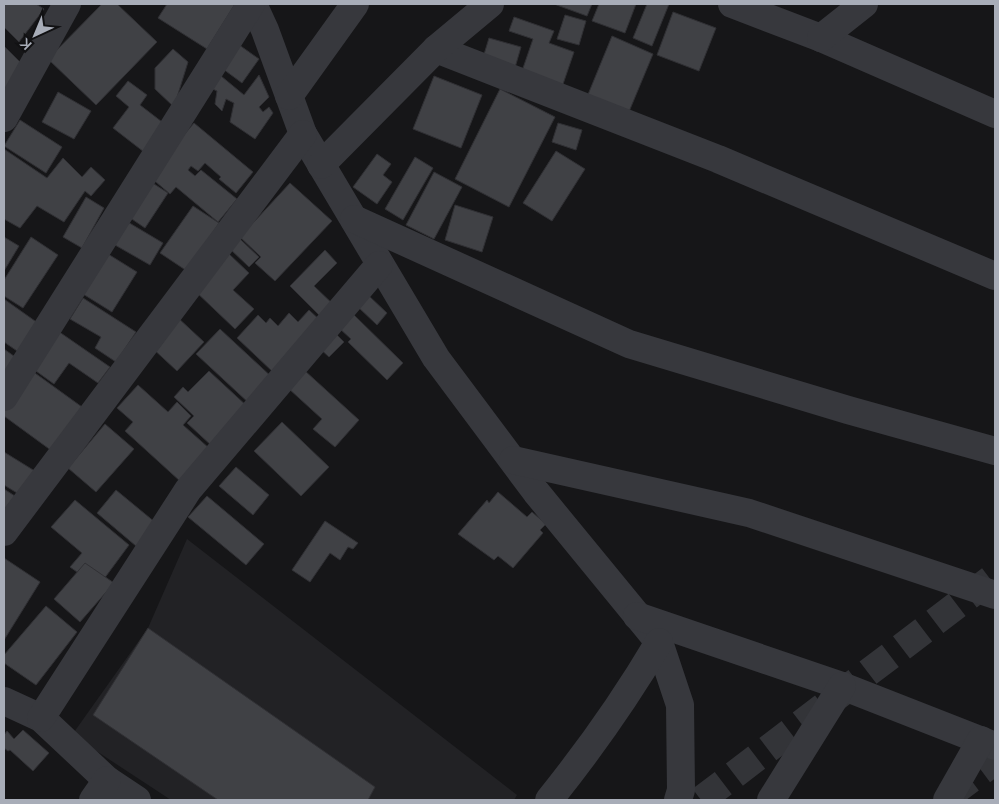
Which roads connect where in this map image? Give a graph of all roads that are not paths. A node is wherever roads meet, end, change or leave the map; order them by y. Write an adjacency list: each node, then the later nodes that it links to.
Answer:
1 (67, 4): 11 (street)
2 (252, 4): 9 (street); 17 (street)
3 (355, 4): 9 (street)
4 (490, 4): 8 (street)
5 (732, 4): 7 (street)
6 (864, 4): 7 (street)
7 (821, 38): 10 (street)
8 (436, 50): 13 (street); 16 (street)
9 (289, 96): 12 (street)
10 (995, 114)
11 (4, 118)
12 (302, 134): 13 (street); 20 (street)
13 (321, 165): 14 (street)
14 (354, 219): 15 (street); 18 (street)
15 (379, 265): 19 (street); 25 (street)
16 (995, 276)
17 (4, 396)
18 (995, 451)
19 (513, 460): 21 (street); 22 (street)
20 (4, 532)
21 (995, 595)
22 (637, 616): 23 (street); 24 (street)
23 (659, 642): 28 (street); 30 (street)
24 (842, 686): 26 (street); 31 (street)
25 (17, 713): 27 (street)
26 (988, 743): 32 (street)
27 (100, 790): 29 (street)
28 (684, 797)
29 (138, 800)
30 (550, 800)
31 (771, 800)
32 (947, 800)

